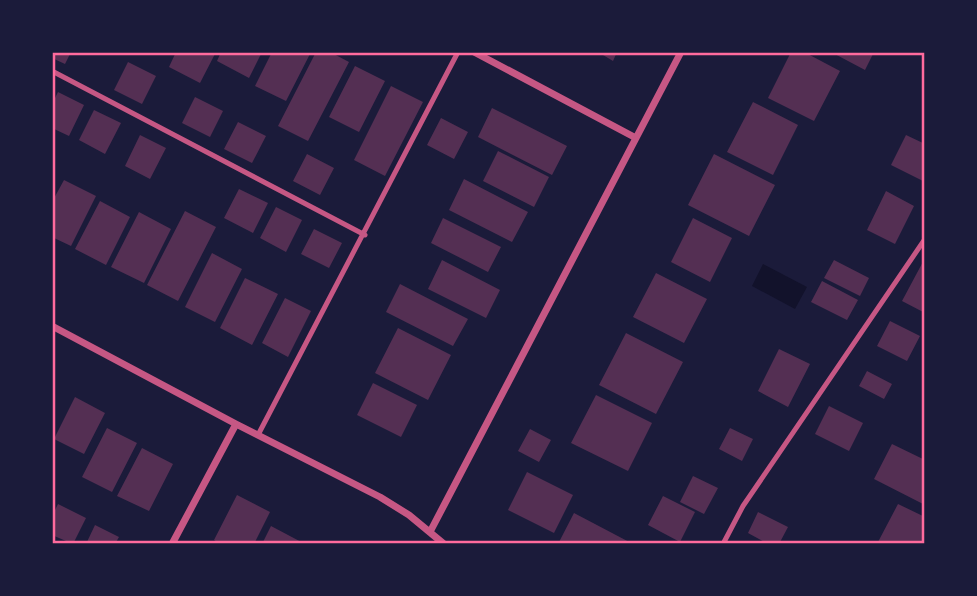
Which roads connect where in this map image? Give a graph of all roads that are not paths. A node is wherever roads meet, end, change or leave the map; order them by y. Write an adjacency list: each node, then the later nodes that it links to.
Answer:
1 (458, 52): 6 (lane)
2 (474, 52): 5 (street)
3 (681, 52): 5 (street)
4 (52, 71): 6 (lane)
5 (636, 138): 11 (street)
6 (365, 235): 10 (lane)
7 (925, 239): 14 (lane)
8 (52, 326): 9 (street)
9 (236, 424): 10 (street); 12 (street)
10 (258, 435): 11 (street)
11 (430, 532): 13 (street)
12 (172, 544)
13 (444, 544)
14 (723, 544)

